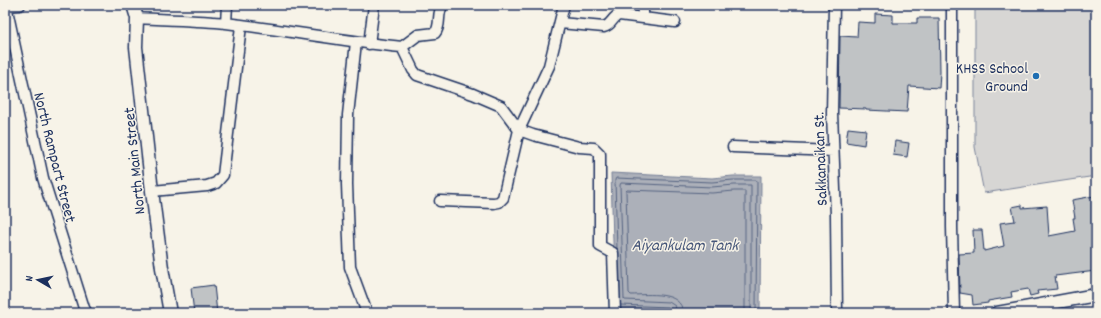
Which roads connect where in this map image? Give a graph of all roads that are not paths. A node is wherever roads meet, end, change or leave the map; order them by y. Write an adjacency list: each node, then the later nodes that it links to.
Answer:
1 (20, 5): 10 (street)
2 (133, 5): 11 (street, North Main Street)
3 (226, 5): 14 (street)
4 (374, 5): 18 (street)
5 (443, 5): 19 (street)
6 (564, 5): 15 (street)
7 (643, 5): 12 (street)
8 (834, 5): 22 (street, Sakkanaikan St.)
9 (952, 5): 31 (street)
10 (6, 6): 26 (street, North Rampart Street)
11 (137, 18): 14 (street); 23 (street, North Main Street)
12 (643, 18): 13 (street); 15 (street)
13 (675, 22)
14 (226, 23): 16 (street)
15 (560, 23): 20 (street)
16 (240, 26): 17 (street); 23 (street)
17 (356, 42): 18 (street); 28 (street)
18 (369, 44): 19 (street)
19 (402, 47): 20 (street)
20 (519, 130): 24 (street); 29 (street)
21 (734, 147): 22 (street)
22 (833, 151): 30 (street, Sakkanaikan St.)
23 (152, 191): 27 (street, North Main Street)
24 (440, 201)
25 (1096, 294): 32 (street)
26 (87, 313)
27 (170, 313)
28 (367, 313)
29 (615, 313)
30 (837, 313)
31 (954, 313)
32 (997, 313)

